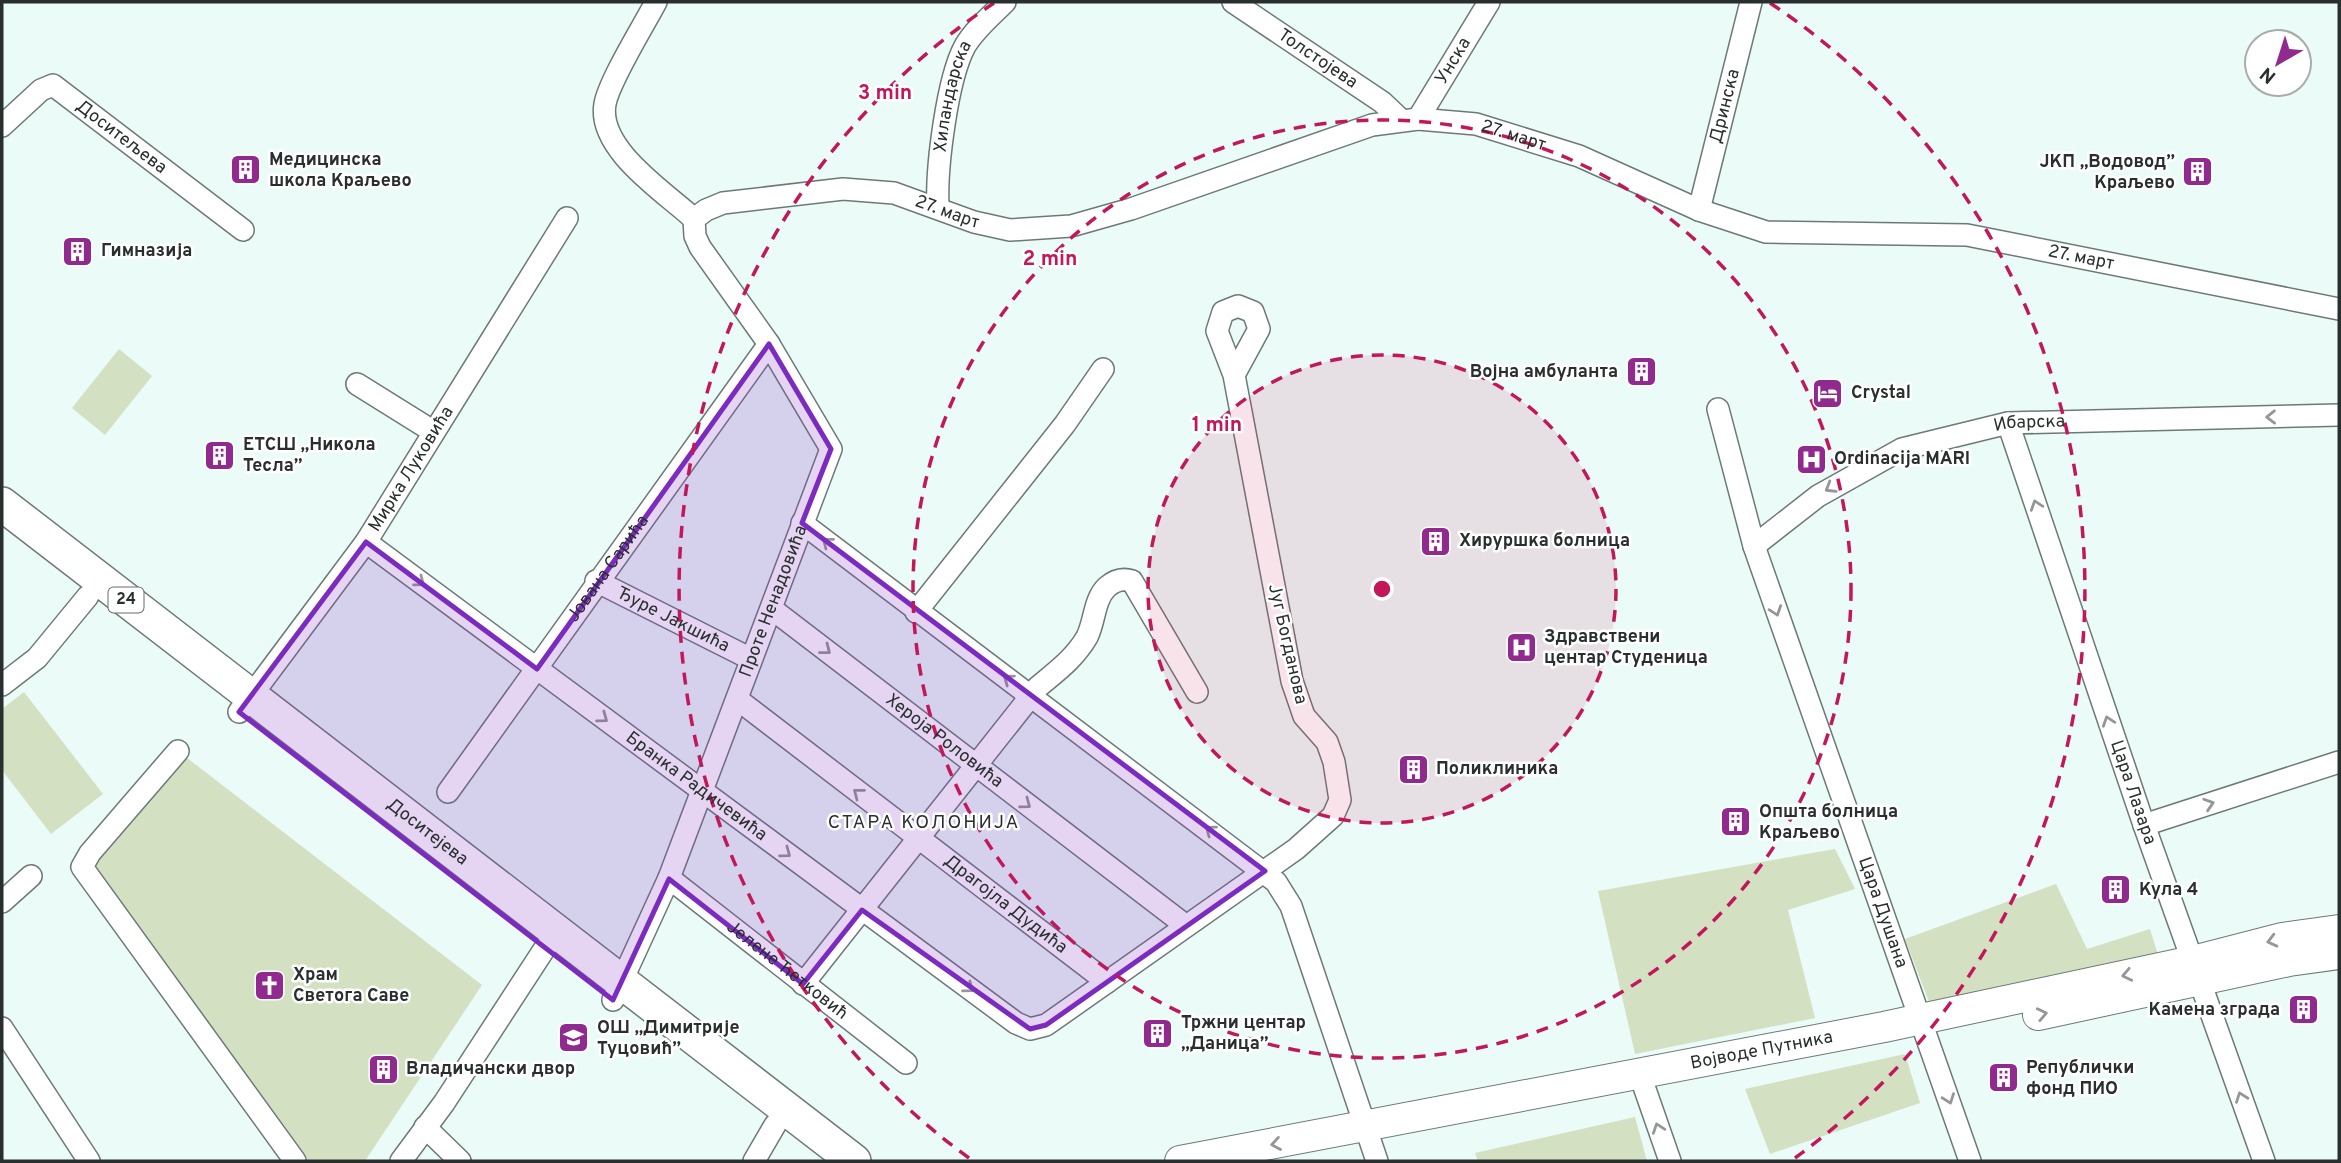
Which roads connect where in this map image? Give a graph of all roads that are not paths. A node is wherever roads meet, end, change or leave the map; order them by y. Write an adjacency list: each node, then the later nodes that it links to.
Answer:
1 (656, 2): 11 (street)
2 (1005, 2): 8 (street, Хиландарска)
3 (1233, 2): 6 (street, Толстојева)
4 (1489, 2): 6 (street, Унска)
5 (1751, 2): 9 (street, Дринска)
6 (1409, 119): 8 (street, 27. март); 9 (street, 27. март)
7 (2, 126): 12 (street, Доситељева)
8 (938, 207): 11 (street, 27. март)
9 (1699, 210): 13 (street, 27. март)
10 (567, 218): 21 (street, Мирка Луковића)
11 (694, 219): 14 (street, Проте Ненадовића)
12 (243, 230)
13 (2339, 309)
14 (769, 344): 23 (street, Проте Ненадовића); 27 (street, Јована Сарића)
15 (1103, 369): 30 (street)
16 (1234, 375): 45 (street, Југ Богданова)
17 (357, 384): 21 (street)
18 (1718, 409): 26 (street, Цара Душана)
19 (2339, 415): 20 (street, Ибарска, one-way to 20)
20 (2008, 423): 26 (street, Ибарска, one-way to 26); 43 (street, Цара Лазара, one-way to 20)
21 (434, 432): 25 (street, Мирка Луковића)
22 (2, 504): 37 (main road, Доситејева / 24)
23 (802, 523): 29 (street, Проте Ненадовића); 30 (street, one-way to 23)
24 (2, 529): 28 (main road, Доситејева / 24)
25 (366, 542): 32 (street, Бранка Радичевића, one-way to 32); 37 (street, Мирка Луковића)
26 (1754, 546): 61 (street, Цара Душана, one-way to 61)
27 (596, 581): 31 (street, Ђуре Јакшића); 32 (street, Јована Сарића)
28 (88, 596): 33 (street); 37 (main road, Доситејева / 24)
29 (772, 609): 31 (street, Проте Ненадовића); 40 (street, Хероја Роловића, one-way to 40)
30 (916, 612): 35 (street, one-way to 30)
31 (751, 659): 36 (street, Проте Ненадовића)
32 (537, 669): 41 (street, Бранка Радичевића, one-way to 41); 42 (street, Јована Сарића)
33 (2, 685)
34 (1197, 692): 35 (street)
35 (1031, 696): 40 (street); 45 (street, one-way to 35)
36 (737, 699): 41 (street, Проте Ненадовића); 44 (street, Драгојла Дудића, one-way to 36)
37 (245, 704): 47 (main road, Доситејева / 24)
38 (178, 751): 68 (street)
39 (2339, 762): 43 (street, one-way to 39)
40 (976, 766): 44 (street); 51 (street, Хероја Роловића, one-way to 51)
41 (702, 790): 48 (street, Проте Ненадовића); 50 (street, Бранка Радичевића, one-way to 50)
42 (448, 792)
43 (2144, 825): 55 (street, Цара Лазара)
44 (918, 839): 50 (street); 56 (street, Драгојла Дудића)
45 (1265, 871): 51 (street, Југ Богданова); 66 (street)
46 (31, 876): 49 (street)
47 (470, 878): 53 (main road, Доситејева / 24); 58 (main road, Доситејева / 24)
48 (669, 878): 57 (street, Јелене Ћетковић); 58 (street, Проте Ненадовића)
49 (2, 902)
50 (862, 910): 57 (street); 60 (street, Бранка Радичевића, one-way to 60)
51 (1185, 925): 56 (street, Југ Богданова)
52 (2339, 930): 55 (main road, Војводе Путника, one-way to 55)
53 (545, 948): 58 (main road, Доситејева / 24); 65 (street)
54 (2339, 954): 55 (main road, Војводе Путника)
55 (2197, 971): 61 (main road, Војводе Путника); 78 (street, Цара Лазара, one-way to 55)
56 (1107, 982): 60 (street, Југ Богданова)
57 (803, 984): 62 (street, Јелене Ћетковић)
58 (618, 992): 64 (main road, Доситејева / 24); 73 (main road, Доситејева / 24)
59 (2, 1028): 67 (street)
60 (1030, 1029)
61 (1924, 1029): 63 (main road, Војводе Путника); 77 (street, Цара Душана, one-way to 77)
62 (906, 1063)
63 (1644, 1085): 66 (main road, Војводе Путника); 76 (street, one-way to 63)
64 (775, 1125): 71 (street); 72 (main road, Доситејева / 24)
65 (425, 1127): 69 (street); 70 (street)
66 (1372, 1145): 74 (main road, Војводе Путника, one-way to 74); 75 (main road, Војводе Путника)
67 (89, 1161)
68 (295, 1161)
69 (401, 1161)
70 (460, 1161)
71 (754, 1161)
72 (822, 1161)
73 (854, 1161)
74 (1180, 1161)
75 (1296, 1161)
76 (1670, 1161)
77 (1970, 1161)
78 (2264, 1161)

